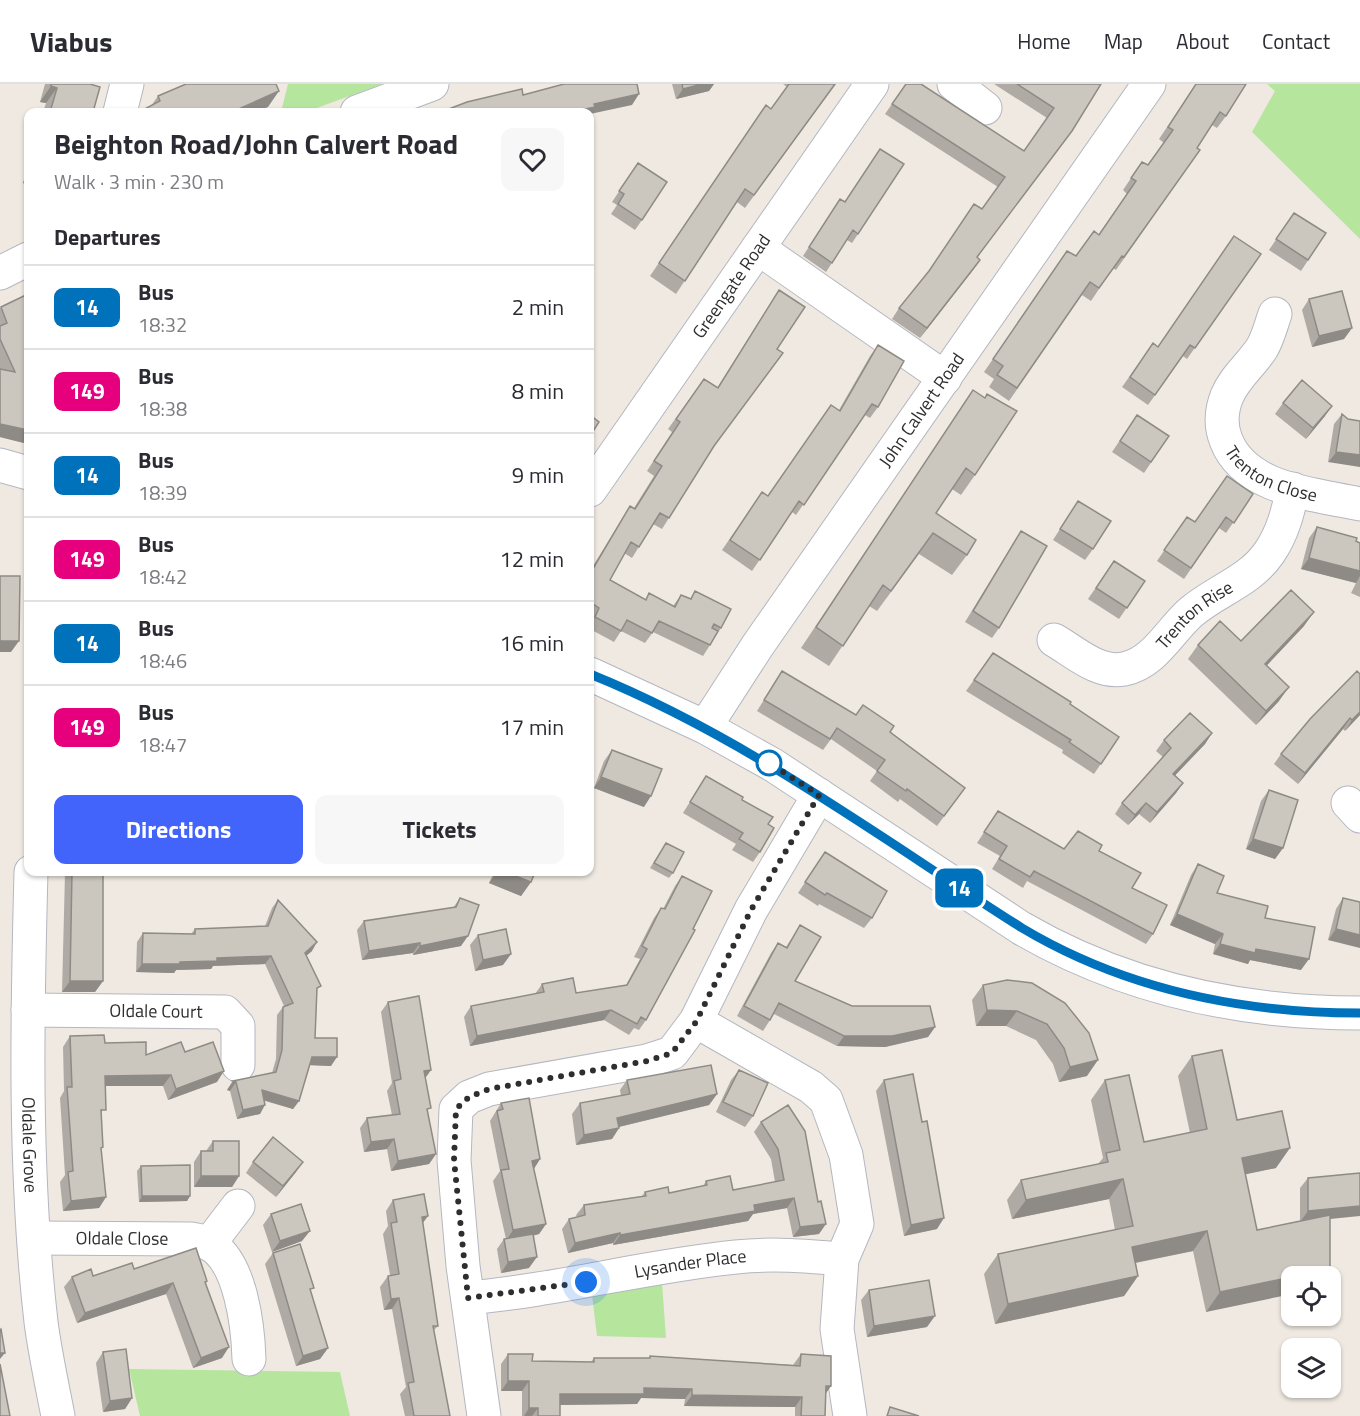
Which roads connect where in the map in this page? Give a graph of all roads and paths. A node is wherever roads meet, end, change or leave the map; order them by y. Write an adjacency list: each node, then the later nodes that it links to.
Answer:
1 (127, 84): 6 (street)
2 (432, 84): 7 (street)
3 (872, 84): 9 (street, Greengate Road)
4 (954, 84): 8 (street)
5 (1140, 87): 13 (street, John Calvert Road)
6 (121, 108)
7 (368, 108)
8 (985, 108)
9 (758, 248): 13 (street); 16 (street, Greengate Road)
10 (24, 262): 11 (street)
11 (0, 273)
12 (1275, 314): 17 (street, Trenton Close)
13 (945, 378): 21 (street, John Calvert Road)
14 (0, 465): 15 (street)
15 (24, 472)
16 (594, 484)
17 (1293, 489): 18 (street, Trenton Close); 19 (street, Trenton Rise)
18 (1360, 504)
19 (1054, 640)
20 (594, 676): 21 (street)
21 (705, 727): 22 (street)
22 (819, 795): 25 (street); 26 (street)
23 (31, 876): 24 (street, Oldale Grove)
24 (28, 1010): 27 (street, Oldale Court); 29 (street, Oldale Grove)
25 (1360, 1013)
26 (696, 1022): 31 (street); 32 (street)
27 (238, 1065)
28 (238, 1206): 30 (street)
29 (34, 1238): 30 (street, Oldale Close); 34 (street, Oldale Grove)
30 (209, 1244): 33 (street)
31 (842, 1259): 32 (street, Lysander Place); 36 (street)
32 (468, 1298): 35 (street)
33 (249, 1359)
34 (58, 1416)
35 (484, 1416)
36 (850, 1416)

